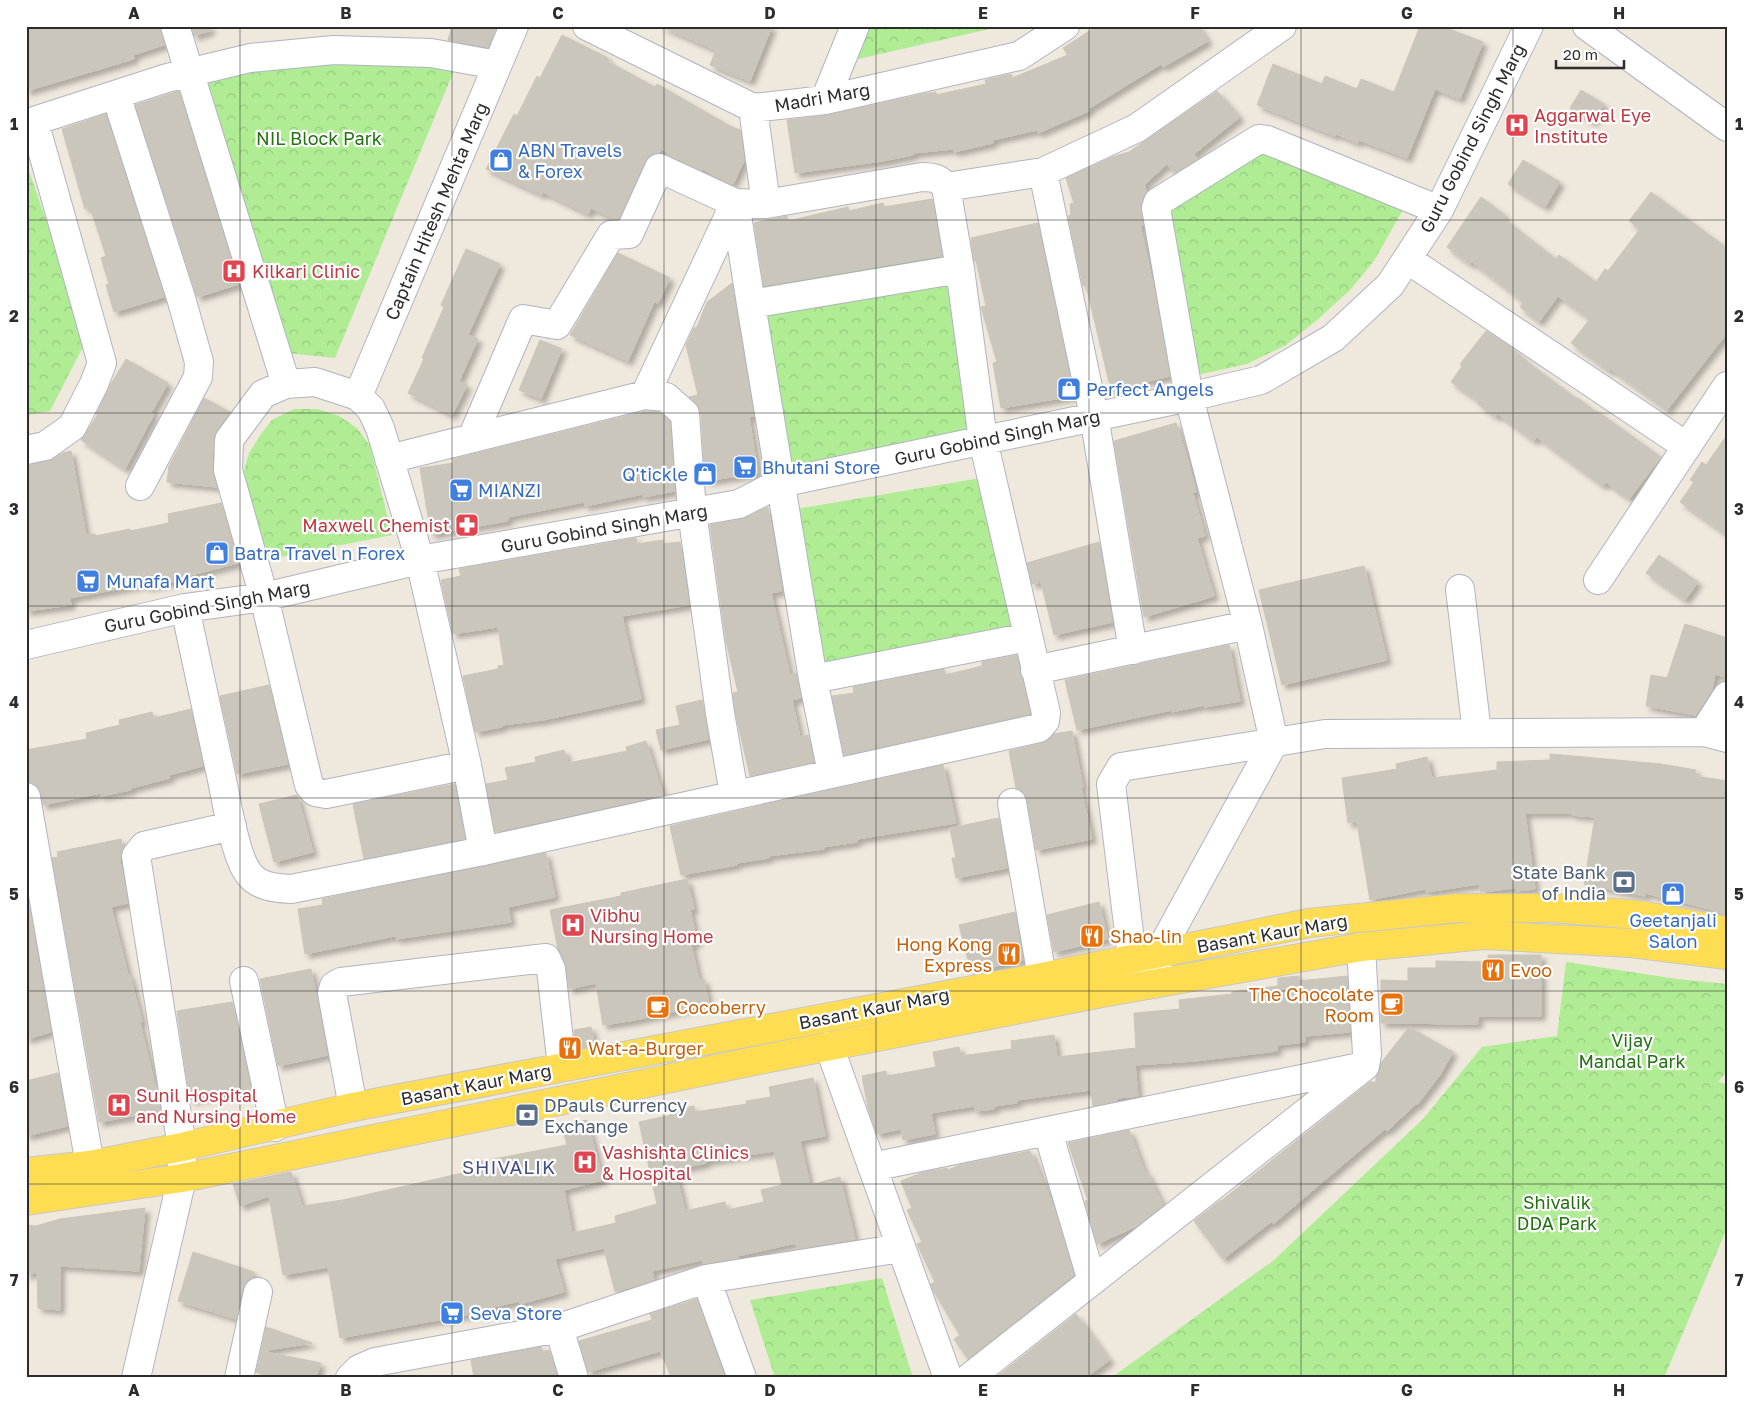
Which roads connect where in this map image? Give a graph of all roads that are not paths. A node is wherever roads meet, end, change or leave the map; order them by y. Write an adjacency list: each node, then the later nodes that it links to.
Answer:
1 (175, 26): 10 (street)
2 (514, 26): 9 (street, Captain Hitesh Mehta Marg)
3 (587, 26): 13 (street, Madri Marg)
4 (855, 26): 12 (street)
5 (1065, 26): 12 (street, Madri Marg)
6 (1282, 26): 16 (street)
7 (1587, 26): 15 (street)
8 (1530, 27): 20 (street, Guru Gobind Singh Marg)
9 (497, 65): 10 (street); 27 (street, Captain Hitesh Mehta Marg)
10 (189, 72): 11 (street); 24 (street)
11 (116, 95): 14 (street); 36 (street)
12 (825, 100): 13 (street, Madri Marg)
13 (753, 108): 19 (street)
14 (30, 122): 33 (street)
15 (1727, 127)
16 (1044, 172): 17 (street); 29 (street)
17 (946, 187): 19 (street); 22 (street)
18 (735, 203): 19 (street); 23 (street); 26 (street); 30 (street)
19 (766, 204)
20 (1439, 210): 21 (street, Guru Gobind Singh Marg); 28 (street)
21 (1407, 259): 28 (street, Guru Gobind Singh Marg); 32 (street)
22 (960, 269): 23 (street); 31 (street)
23 (751, 304): 35 (street)
24 (286, 384): 27 (street); 41 (street)
25 (1727, 386): 32 (street)
26 (645, 395): 30 (street); 37 (street)
27 (358, 396): 34 (street)
28 (1189, 397): 29 (street, Guru Gobind Singh Marg); 43 (street)
29 (1094, 416): 31 (street, Guru Gobind Singh Marg); 46 (street)
30 (472, 438): 34 (street)
31 (983, 440): 35 (street, Guru Gobind Singh Marg); 44 (street)
32 (1686, 446): 39 (street)
33 (26, 450)
34 (389, 459): 38 (street)
35 (780, 483): 37 (street, Guru Gobind Singh Marg); 48 (street)
36 (140, 486)
37 (692, 512): 38 (street, Guru Gobind Singh Marg); 55 (street)
38 (420, 560): 41 (street, Guru Gobind Singh Marg); 53 (street)
39 (1598, 580)
40 (1460, 589): 50 (street)
41 (264, 596): 42 (street, Guru Gobind Singh Marg); 53 (street)
42 (185, 608): 45 (street, Guru Gobind Singh Marg); 58 (street)
43 (1248, 625): 46 (street); 52 (street)
44 (1028, 636): 47 (street); 48 (street)
45 (26, 645)
46 (1133, 650): 47 (street)
47 (1035, 670): 54 (street)
48 (813, 679): 54 (street)
49 (1727, 696): 51 (street)
50 (1477, 733): 51 (street); 52 (street)
51 (1716, 735)
52 (1274, 742): 62 (street); 64 (street)
53 (467, 765): 59 (street)
54 (832, 773): 55 (street)
55 (734, 794): 59 (street)
56 (26, 797): 75 (street)
57 (1012, 803): 65 (street)
58 (232, 826): 59 (street); 74 (street)
59 (483, 851)
60 (1727, 931): 62 (main road, Basant Kaur Marg)
61 (1361, 947): 63 (main road, Basant Kaur Marg); 67 (main road, Basant Kaur Marg); 69 (street)
62 (1159, 953): 64 (main road, Basant Kaur Marg); 67 (street)
63 (1727, 955)
64 (1132, 958): 65 (main road, Basant Kaur Marg); 67 (street)
65 (1042, 977): 70 (main road, Basant Kaur Marg)
66 (244, 981): 72 (street)
67 (1145, 985): 68 (main road, Basant Kaur Marg)
68 (829, 1046): 76 (street); 78 (main road, Basant Kaur Marg)
69 (1365, 1066): 73 (street); 82 (street)
70 (562, 1067): 71 (main road, Basant Kaur Marg); 71 (street)
71 (353, 1107): 72 (main road, Basant Kaur Marg)
72 (275, 1126): 74 (main road, Basant Kaur Marg)
73 (1048, 1132): 76 (street); 82 (street)
74 (182, 1147): 75 (main road, Basant Kaur Marg); 78 (street)
75 (90, 1165): 77 (main road, Basant Kaur Marg)
76 (872, 1167): 80 (street)
77 (26, 1172)
78 (182, 1178): 79 (main road, Basant Kaur Marg); 85 (street)
79 (26, 1201)
80 (901, 1248): 81 (street); 90 (street)
81 (706, 1279): 84 (street); 89 (street)
82 (1092, 1281): 91 (street)
83 (258, 1292): 86 (street)
84 (559, 1328): 87 (street); 88 (street)
85 (136, 1378)
86 (239, 1378)
87 (350, 1378)
88 (574, 1378)
89 (742, 1378)
90 (948, 1378)
91 (970, 1378)

